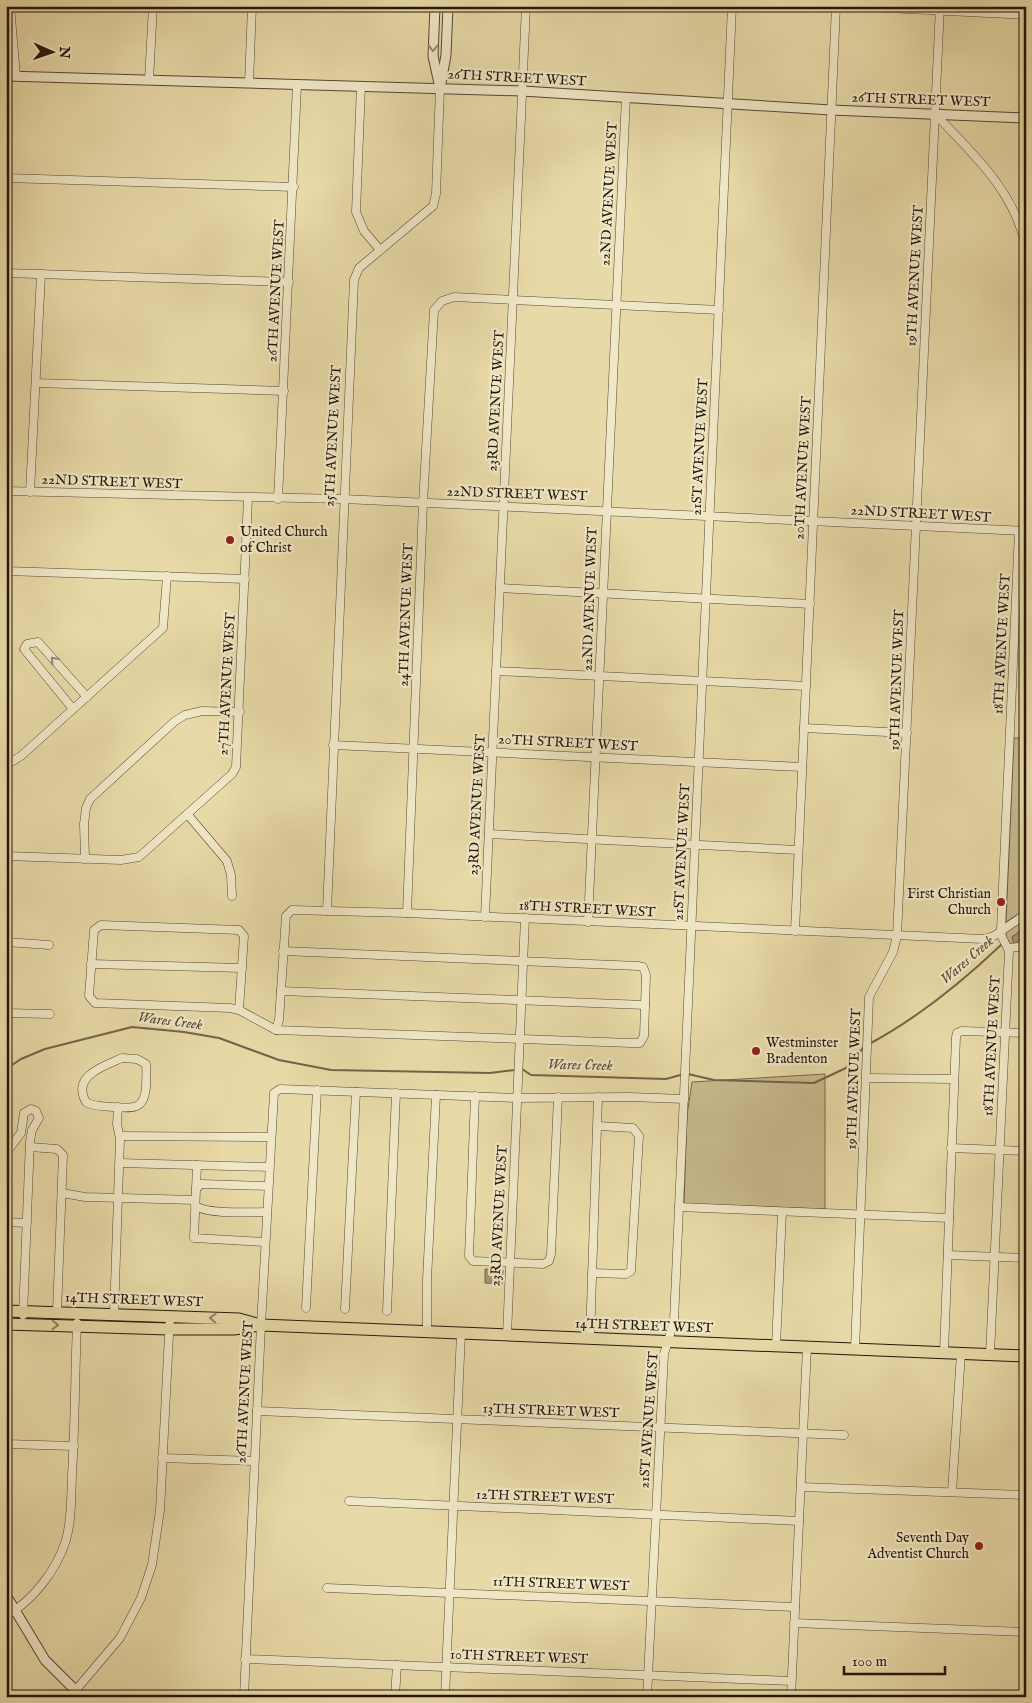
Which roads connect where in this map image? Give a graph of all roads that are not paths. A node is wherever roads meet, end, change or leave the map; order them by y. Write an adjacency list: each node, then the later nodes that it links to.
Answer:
1 (10, 6): 13 (street)
2 (152, 6): 14 (street)
3 (252, 6): 15 (street)
4 (435, 6): 18 (street, one-way to 18)
5 (448, 6): 18 (street)
6 (526, 6): 19 (street, 23RD AVENUE WEST)
7 (732, 6): 21 (street, 21ST AVENUE WEST)
8 (836, 6): 22 (street, 20TH AVENUE WEST)
9 (847, 6): 10 (street)
10 (940, 9): 11 (street); 23 (street, 19TH AVENUE WEST)
11 (1026, 14)
12 (6, 76): 13 (street, 26TH STREET WEST)
13 (16, 76): 14 (street, 26TH STREET WEST)
14 (149, 80): 15 (street, 26TH STREET WEST)
15 (249, 84): 16 (street, 26TH STREET WEST)
16 (297, 84): 17 (street, 26TH STREET WEST); 26 (street, 26TH AVENUE WEST)
17 (361, 86): 18 (street, 26TH STREET WEST); 28 (street)
18 (440, 88): 19 (street, 26TH STREET WEST); 28 (street, 25TH AVENUE WEST)
19 (522, 92): 20 (street, 26TH STREET WEST); 32 (street, 23RD AVENUE WEST)
20 (626, 97): 21 (street, 26TH STREET WEST); 33 (street, 22ND AVENUE WEST)
21 (727, 104): 22 (street, 26TH STREET WEST); 34 (street, 21ST AVENUE WEST)
22 (831, 110): 23 (street, 26TH STREET WEST); 46 (street, 20TH AVENUE WEST)
23 (935, 114): 24 (street, 26TH STREET WEST); 27 (street); 47 (street, 19TH AVENUE WEST)
24 (1026, 118)
25 (6, 178): 26 (street)
26 (294, 187): 31 (street, 26TH AVENUE WEST)
27 (1026, 248)
28 (380, 250): 41 (street, 25TH AVENUE WEST)
29 (6, 273): 30 (street)
30 (41, 274): 31 (street); 35 (street)
31 (289, 282): 36 (street, 26TH AVENUE WEST)
32 (513, 300): 33 (street); 42 (street, 24TH AVENUE WEST); 43 (street, 23RD AVENUE WEST)
33 (616, 305): 34 (street); 44 (street, 22ND AVENUE WEST)
34 (719, 310): 45 (street, 21ST AVENUE WEST)
35 (36, 383): 36 (street); 38 (street)
36 (284, 391): 40 (street, 26TH AVENUE WEST)
37 (6, 491): 38 (street, 22ND STREET WEST)
38 (30, 492): 39 (street, 22ND STREET WEST)
39 (248, 498): 40 (street, 22ND STREET WEST); 51 (street, 27TH AVENUE WEST)
40 (278, 498): 41 (street, 22ND STREET WEST)
41 (343, 499): 42 (street, 22ND STREET WEST); 65 (street, 25TH AVENUE WEST)
42 (423, 503): 43 (street, 22ND STREET WEST); 66 (street, 24TH AVENUE WEST)
43 (504, 506): 44 (street, 22ND STREET WEST); 52 (street, 23RD AVENUE WEST)
44 (606, 510): 45 (street, 22ND STREET WEST); 53 (street, 22ND AVENUE WEST)
45 (709, 516): 46 (street, 22ND STREET WEST); 54 (street, 21ST AVENUE WEST)
46 (813, 522): 47 (street, 22ND STREET WEST); 55 (street, 20TH AVENUE WEST)
47 (916, 526): 48 (street, 22ND STREET WEST); 64 (street, 19TH AVENUE WEST)
48 (1022, 531): 87 (street, 18TH AVENUE WEST)
49 (6, 571): 50 (street)
50 (167, 576): 51 (street); 60 (street)
51 (245, 579): 62 (street, 27TH AVENUE WEST)
52 (500, 588): 53 (street); 56 (street, 23RD AVENUE WEST)
53 (604, 593): 54 (street); 57 (street, 22ND AVENUE WEST)
54 (706, 598): 55 (street); 58 (street, 21ST AVENUE WEST)
55 (810, 604): 59 (street, 20TH AVENUE WEST)
56 (496, 671): 57 (street); 67 (street, 23RD AVENUE WEST)
57 (600, 676): 58 (street); 68 (street, 22ND AVENUE WEST)
58 (702, 680): 59 (street); 69 (street, 21ST AVENUE WEST)
59 (806, 686): 63 (street, 20TH AVENUE WEST)
60 (87, 697): 61 (street); 61 (street, one-way to 61)
61 (73, 709): 70 (street)
62 (240, 712): 72 (street, 27TH AVENUE WEST); 78 (street)
63 (804, 728): 64 (street); 71 (street, 20TH AVENUE WEST)
64 (907, 733): 89 (street, 19TH AVENUE WEST)
65 (333, 745): 66 (street, 20TH STREET WEST); 80 (street, 25TH AVENUE WEST)
66 (413, 749): 67 (street, 20TH STREET WEST); 81 (street, 24TH AVENUE WEST)
67 (492, 752): 68 (street, 20TH STREET WEST); 73 (street, 23RD AVENUE WEST)
68 (596, 756): 69 (street, 20TH STREET WEST); 74 (street, 22ND AVENUE WEST)
69 (699, 763): 71 (street, 20TH STREET WEST); 75 (street, 21ST AVENUE WEST)
70 (6, 765)
71 (802, 767): 76 (street, 20TH AVENUE WEST)
72 (188, 815): 78 (street, 27TH AVENUE WEST); 79 (street)
73 (489, 834): 74 (street); 83 (street, 23RD AVENUE WEST)
74 (592, 840): 75 (street); 85 (street, 22ND AVENUE WEST)
75 (696, 845): 76 (street); 86 (street, 21ST AVENUE WEST)
76 (798, 850): 88 (street, 20TH AVENUE WEST)
77 (6, 856): 78 (street, 27TH AVENUE WEST)
78 (85, 859)
79 (232, 896)
80 (327, 911): 81 (street, 18TH STREET WEST); 94 (street, 18TH STREET WEST)
81 (407, 913): 83 (street, 18TH STREET WEST)
82 (1026, 914): 87 (street, 18TH STREET WEST)
83 (485, 917): 84 (street, 18TH STREET WEST)
84 (526, 918): 85 (street, 18TH STREET WEST); 95 (street, 23RD AVENUE WEST)
85 (588, 922): 86 (street, 18TH STREET WEST)
86 (692, 927): 88 (street, 18TH STREET WEST); 118 (street, 21ST AVENUE WEST)
87 (1001, 930): 89 (street, 18TH STREET WEST); 92 (street, 18TH AVENUE WEST)
88 (795, 931): 89 (street, 18TH STREET WEST)
89 (897, 936): 108 (street, 19TH AVENUE WEST)
90 (6, 942): 91 (street)
91 (49, 944)
92 (1006, 944): 93 (street); 105 (street, 18TH AVENUE WEST)
93 (1026, 946)
94 (283, 951): 95 (street); 98 (street)
95 (523, 961): 99 (street, 23RD AVENUE WEST); 100 (street)
96 (91, 964): 97 (street); 97 (street); 101 (street)
97 (242, 968): 101 (street)
98 (281, 991): 99 (street); 104 (street)
99 (521, 1001): 100 (street); 107 (street, 23RD AVENUE WEST)
100 (645, 1005): 107 (street)
101 (239, 1010): 104 (street)
102 (6, 1013): 103 (street)
103 (50, 1014)
104 (276, 1030): 107 (street)
105 (1005, 1032): 106 (street); 109 (street); 127 (street, 18TH AVENUE WEST)
106 (1026, 1033)
107 (520, 1039): 117 (street, 23RD AVENUE WEST)
108 (866, 1078): 109 (street); 141 (street, 19TH AVENUE WEST)
109 (954, 1079): 126 (street)
110 (317, 1090): 111 (street); 124 (street, 26TH AVENUE WEST); 151 (street)
111 (356, 1092): 112 (street); 152 (street)
112 (396, 1093): 113 (street); 155 (street)
113 (436, 1095): 114 (street); 165 (street)
114 (475, 1096): 117 (street); 149 (street)
115 (598, 1096): 116 (street); 118 (street); 120 (street)
116 (558, 1097): 117 (street); 149 (street)
117 (517, 1098): 149 (street, 23RD AVENUE WEST)
118 (684, 1099): 138 (street, 21ST AVENUE WEST)
119 (118, 1107): 119 (street); 123 (street)
120 (598, 1126): 150 (street); 150 (street)
121 (21, 1133): 122 (street); 122 (street); 129 (street)
122 (30, 1136): 125 (street)
123 (120, 1136): 124 (street); 130 (street)
124 (271, 1137): 132 (street, 26TH AVENUE WEST)
125 (30, 1147): 135 (street); 144 (street)
126 (951, 1148): 127 (street); 142 (street)
127 (1000, 1150): 128 (street); 147 (street, 18TH AVENUE WEST)
128 (1026, 1151)
129 (6, 1153)
130 (120, 1164): 131 (street); 136 (street)
131 (197, 1165): 132 (street); 134 (street)
132 (269, 1167): 133 (street, 26TH AVENUE WEST)
133 (268, 1186): 134 (street); 139 (street, 26TH AVENUE WEST)
134 (196, 1189): 137 (street)
135 (62, 1193): 136 (street); 156 (street)
136 (119, 1198): 137 (street); 158 (street)
137 (195, 1203): 139 (street); 145 (street)
138 (679, 1207): 140 (street); 169 (street, 21ST AVENUE WEST)
139 (267, 1212): 145 (street, 26TH AVENUE WEST)
140 (782, 1212): 141 (street); 170 (street)
141 (861, 1216): 142 (street); 172 (street, 19TH AVENUE WEST)
142 (949, 1218): 146 (street)
143 (6, 1222): 144 (street)
144 (27, 1223): 154 (street)
145 (265, 1242): 162 (street, 26TH AVENUE WEST)
146 (948, 1255): 147 (street); 173 (street)
147 (994, 1256): 148 (street); 175 (street, 18TH AVENUE WEST)
148 (1026, 1258)
149 (509, 1263): 167 (street, 23RD AVENUE WEST)
150 (592, 1273): 168 (street)
151 (306, 1308)
152 (345, 1309)
153 (6, 1310): 154 (main road, 14TH STREET WEST)
154 (23, 1311): 156 (main road, 14TH STREET WEST); 161 (street)
155 (387, 1311)
156 (57, 1312): 157 (main road, 14TH STREET WEST)
157 (78, 1313): 158 (main road, 14TH STREET WEST); 163 (street)
158 (114, 1314): 159 (main road, 14TH STREET WEST)
159 (170, 1316): 162 (main road, 14TH STREET WEST, one-way to 159); 164 (street)
160 (6, 1324): 161 (main road, 14TH STREET WEST)
161 (23, 1324): 163 (main road, 14TH STREET WEST, one-way to 163)
162 (261, 1325): 164 (main road, 14TH STREET WEST); 165 (main road, 14TH STREET WEST); 177 (street, 26TH AVENUE WEST)
163 (77, 1326): 164 (main road, 14TH STREET WEST); 183 (street)
164 (169, 1329): 184 (street)
165 (427, 1332): 166 (main road, 14TH STREET WEST)
166 (461, 1333): 167 (main road, 14TH STREET WEST); 178 (street)
167 (507, 1335): 168 (main road, 14TH STREET WEST)
168 (590, 1338): 169 (main road, 14TH STREET WEST)
169 (668, 1342): 170 (main road, 14TH STREET WEST); 179 (street, 21ST AVENUE WEST)
170 (776, 1346): 171 (main road, 14TH STREET WEST)
171 (807, 1347): 172 (main road, 14TH STREET WEST); 180 (street)
172 (855, 1349): 173 (main road, 14TH STREET WEST)
173 (944, 1352): 174 (main road, 14TH STREET WEST)
174 (961, 1353): 175 (main road, 14TH STREET WEST); 187 (street)
175 (990, 1354): 176 (main road, 14TH STREET WEST)
176 (1026, 1356)
177 (257, 1411): 178 (street, 13TH STREET WEST); 185 (street, 26TH AVENUE WEST)
178 (458, 1419): 179 (street, 13TH STREET WEST); 190 (street)
179 (660, 1428): 180 (street, 13TH STREET WEST); 191 (street, 21ST AVENUE WEST)
180 (802, 1433): 181 (street, 13TH STREET WEST); 186 (street)
181 (844, 1435)
182 (6, 1444): 183 (street)
183 (74, 1446): 198 (street)
184 (162, 1458): 185 (street); 206 (street)
185 (254, 1462): 201 (street, 26TH AVENUE WEST)
186 (801, 1487): 187 (street); 192 (street)
187 (952, 1492): 188 (street)
188 (1026, 1495)
189 (349, 1501): 190 (street, 12TH STREET WEST)
190 (454, 1506): 191 (street, 12TH STREET WEST); 194 (street)
191 (656, 1515): 192 (street, 12TH STREET WEST); 196 (street, 21ST AVENUE WEST)
192 (799, 1521): 197 (street)
193 (327, 1588): 194 (street, 11TH STREET WEST)
194 (449, 1592): 196 (street, 11TH STREET WEST); 203 (street)
195 (6, 1595): 198 (street)
196 (652, 1600): 197 (street, 11TH STREET WEST); 204 (street, 21ST AVENUE WEST)
197 (795, 1607): 199 (street)
198 (10, 1614): 206 (street)
199 (794, 1623): 200 (street); 205 (street)
200 (1026, 1632)
201 (246, 1659): 202 (street, 10TH STREET WEST); 207 (street, 26TH AVENUE WEST)
202 (397, 1665): 203 (street, 10TH STREET WEST); 208 (street)
203 (446, 1666): 204 (street, 10TH STREET WEST); 209 (street)
204 (648, 1675): 205 (street, 10TH STREET WEST); 210 (street, 21ST AVENUE WEST)
205 (791, 1681): 211 (street)
206 (79, 1694)
207 (244, 1697)
208 (396, 1697)
209 (445, 1697)
210 (647, 1697)
211 (790, 1697)

